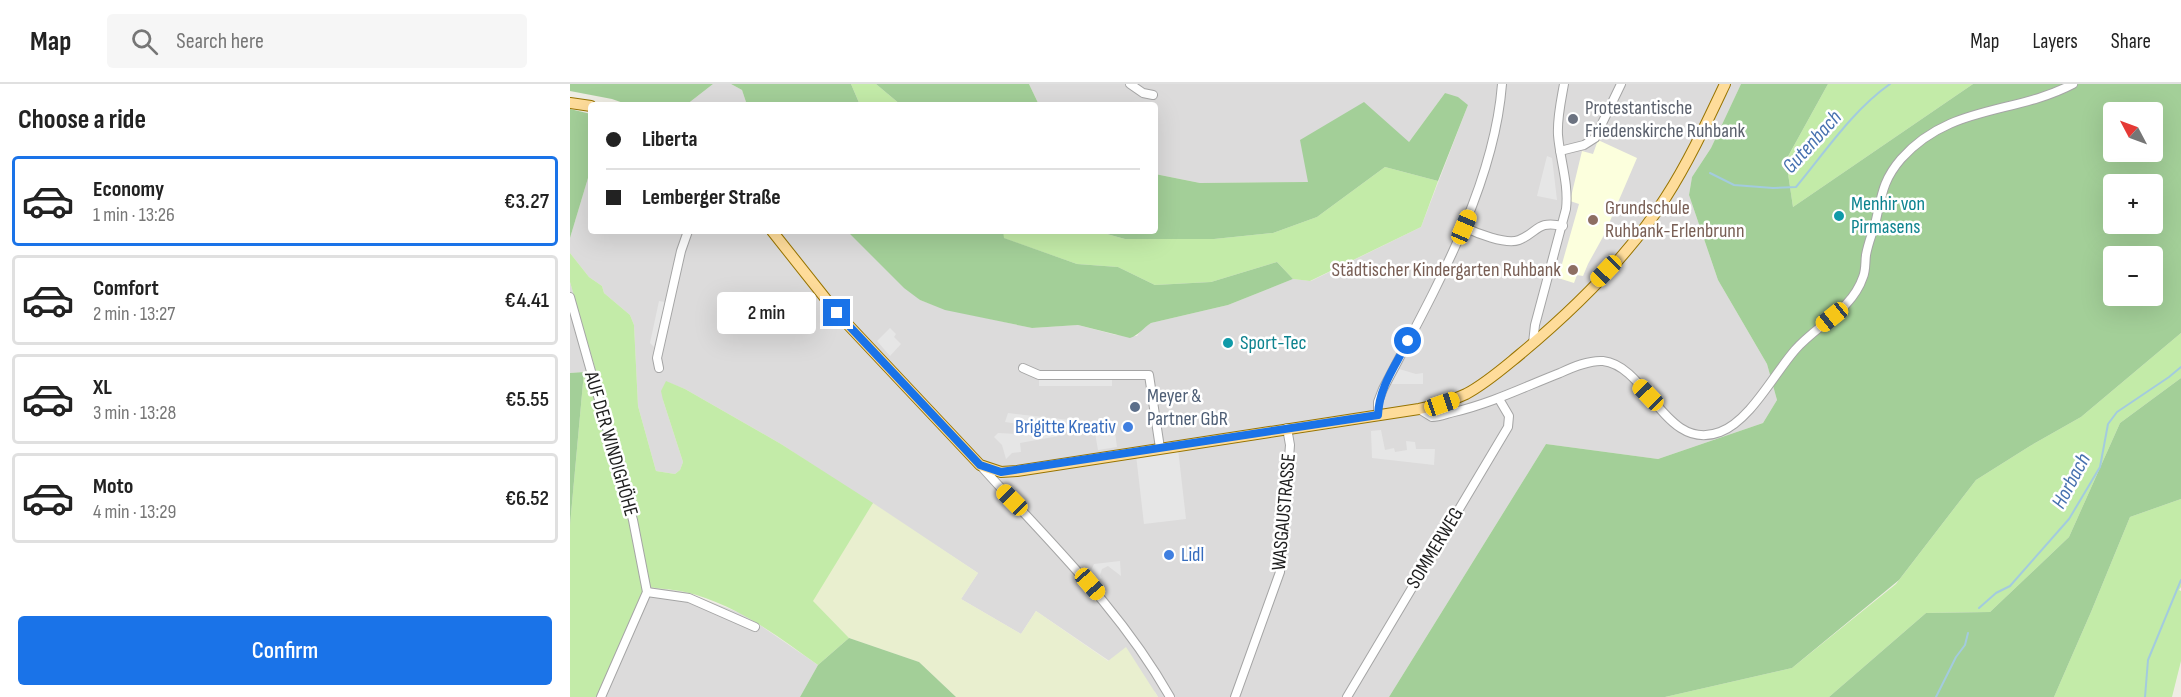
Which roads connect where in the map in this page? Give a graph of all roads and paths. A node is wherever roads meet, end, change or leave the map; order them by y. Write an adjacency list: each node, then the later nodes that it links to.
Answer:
1 (1130, 84): 7 (street)
2 (1502, 84): 12 (street)
3 (1564, 84): 10 (street)
4 (1620, 84): 10 (street)
5 (1725, 84): 16 (main road)
6 (2073, 84): 19 (street)
7 (1153, 95)
8 (570, 103): 9 (main road)
9 (588, 106)
10 (1560, 151): 11 (street)
11 (1563, 226): 12 (street); 16 (street)
12 (1464, 227): 21 (street)
13 (687, 234): 17 (street)
14 (774, 234): 24 (main road)
15 (570, 297): 27 (street, AUF DER WINDIGHÖHE)
16 (1533, 343): 20 (main road)
17 (659, 368)
18 (1023, 368): 23 (street)
19 (1499, 399): 20 (street); 32 (street, SOMMERWEG)
20 (1419, 409): 21 (main road)
21 (1378, 415): 22 (main road)
22 (1287, 428): 23 (main road); 31 (street, WASGAUSTRASSE)
23 (1160, 448): 25 (main road)
24 (980, 465): 25 (main road); 26 (street)
25 (1001, 472): 26 (street)
26 (1003, 491): 30 (street)
27 (647, 592): 28 (street); 29 (street)
28 (755, 627)
29 (601, 697)
30 (1170, 697)
31 (1235, 697)
32 (1347, 697)

